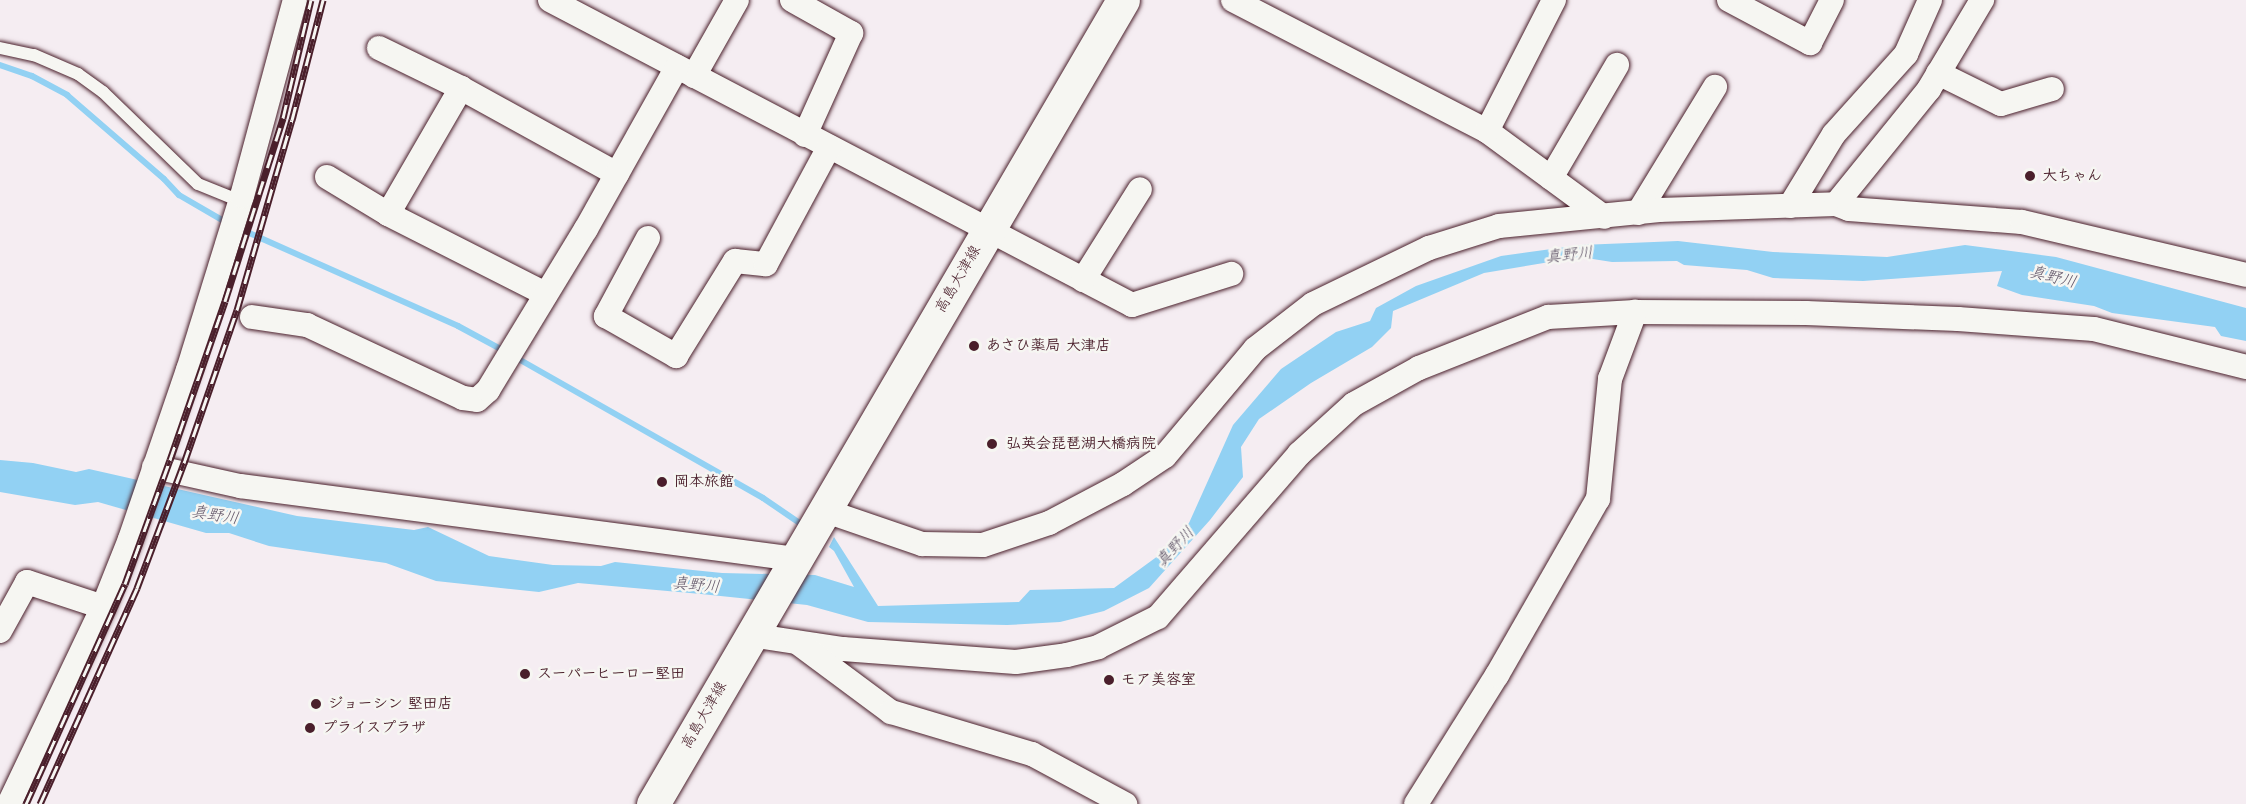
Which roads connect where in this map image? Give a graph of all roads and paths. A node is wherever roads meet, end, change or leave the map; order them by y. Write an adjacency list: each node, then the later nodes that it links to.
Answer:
1 (295, 0): 27 (street)
2 (550, 0): 15 (street)
3 (737, 0): 15 (street)
4 (792, 0): 21 (street)
5 (1123, 0): 33 (main road, 高島大津線)
6 (1233, 0): 20 (street)
7 (1554, 0): 20 (street)
8 (1730, 0): 9 (street)
9 (1832, 0)
10 (1930, 0): 29 (street)
11 (1982, 0): 16 (street)
12 (0, 48): 27 (lane)
13 (379, 48): 18 (street)
14 (1617, 65): 25 (street)
15 (686, 71): 21 (street); 23 (street)
16 (1938, 74): 19 (street); 28 (street)
17 (1715, 87): 30 (street)
18 (462, 88): 23 (street); 31 (street)
19 (2052, 89)
20 (1487, 131): 25 (street)
21 (805, 135): 22 (street)
22 (829, 147): 33 (street); 34 (street)
23 (617, 174): 38 (street)
24 (327, 177): 31 (street)
25 (1551, 178): 32 (street)
26 (1140, 189): 37 (street)
27 (240, 201): 42 (street)
28 (1836, 204): 29 (street); 36 (street)
29 (1790, 206): 30 (street)
30 (1638, 213): 32 (street)
31 (388, 214): 38 (street)
32 (1604, 217): 43 (street)
33 (986, 231): 37 (street); 43 (main road, 高島大津線)
34 (648, 238)
35 (1231, 274): 37 (street)
36 (2246, 275)
37 (1083, 280)
38 (546, 294): 40 (street)
39 (1635, 312): 41 (street); 48 (street); 52 (street)
40 (252, 317)
41 (2246, 367)
42 (153, 472): 44 (street); 45 (street)
43 (823, 510): 44 (main road, 高島大津線)
44 (795, 559): 47 (main road, 高島大津線)
45 (103, 607): 46 (street); 49 (street)
46 (3, 618)
47 (753, 630): 48 (street); 50 (main road, 高島大津線)
48 (796, 642): 51 (street)
49 (9, 804)
50 (653, 804)
51 (1125, 804)
52 (1416, 804)

